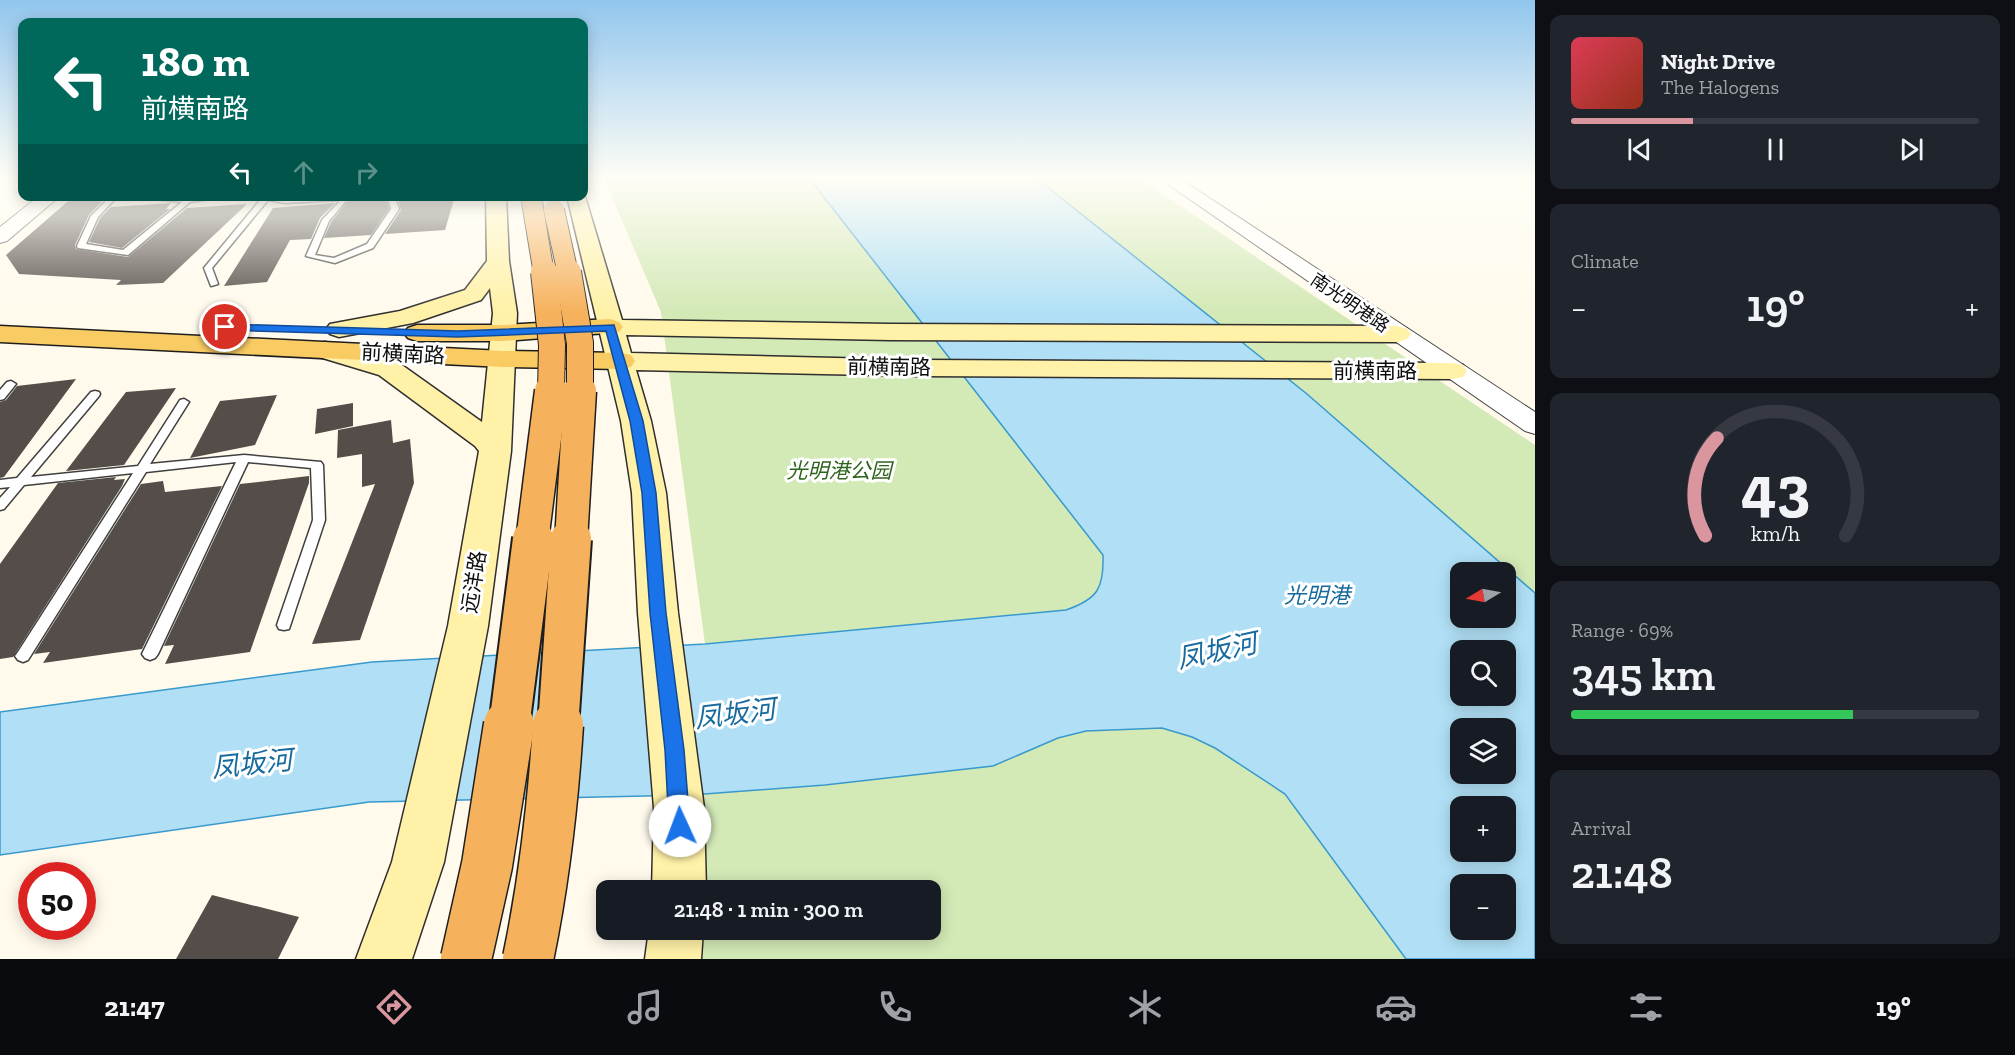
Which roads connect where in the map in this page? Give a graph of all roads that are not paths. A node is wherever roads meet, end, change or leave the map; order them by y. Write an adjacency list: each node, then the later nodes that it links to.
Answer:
1 (18, 223): 12 (street)
2 (92, 223): 3 (lane)
3 (161, 223)
4 (245, 223): 14 (lane)
5 (325, 223): 6 (lane)
6 (386, 223)
7 (497, 223): 13 (main road, 远洋路)
8 (535, 223): 40 (highway, bridge)
9 (557, 223): 41 (highway, bridge)
10 (583, 223): 16 (main road)
11 (1233, 223): 18 (street, 南光明港路)
12 (0, 237)
13 (498, 261): 19 (main road, 前横南路); 20 (main road, 远洋路)
14 (214, 284)
15 (0, 321): 19 (main road, 前横南路)
16 (610, 327): 18 (main road, 前横南路); 20 (main road, 前横南路); 21 (main road)
17 (0, 334): 19 (main road, 前横南路)
18 (1398, 334): 22 (street, 南光明港路)
19 (332, 340): 20 (main road, 前横南路); 28 (main road, 前横南路)
20 (503, 346): 21 (main road, 前横南路); 28 (main road, 远洋路)
21 (621, 361): 22 (main road, 前横南路); 37 (main road)
22 (1453, 371): 27 (street, 南光明港路)
23 (11, 384): 25 (lane)
24 (95, 394): 31 (lane)
25 (0, 397)
26 (184, 402): 30 (lane)
27 (1535, 425)
28 (495, 451): 39 (main road, 远洋路)
29 (244, 458): 30 (lane); 34 (lane); 35 (lane)
30 (142, 468): 31 (lane); 36 (lane)
31 (21, 482): 32 (lane); 33 (lane)
32 (0, 484)
33 (0, 506)
34 (284, 625)
35 (150, 654)
36 (23, 656)
37 (679, 880)
38 (675, 940): 42 (main road)
39 (384, 959)
40 (466, 959)
41 (528, 959)
42 (674, 959)

